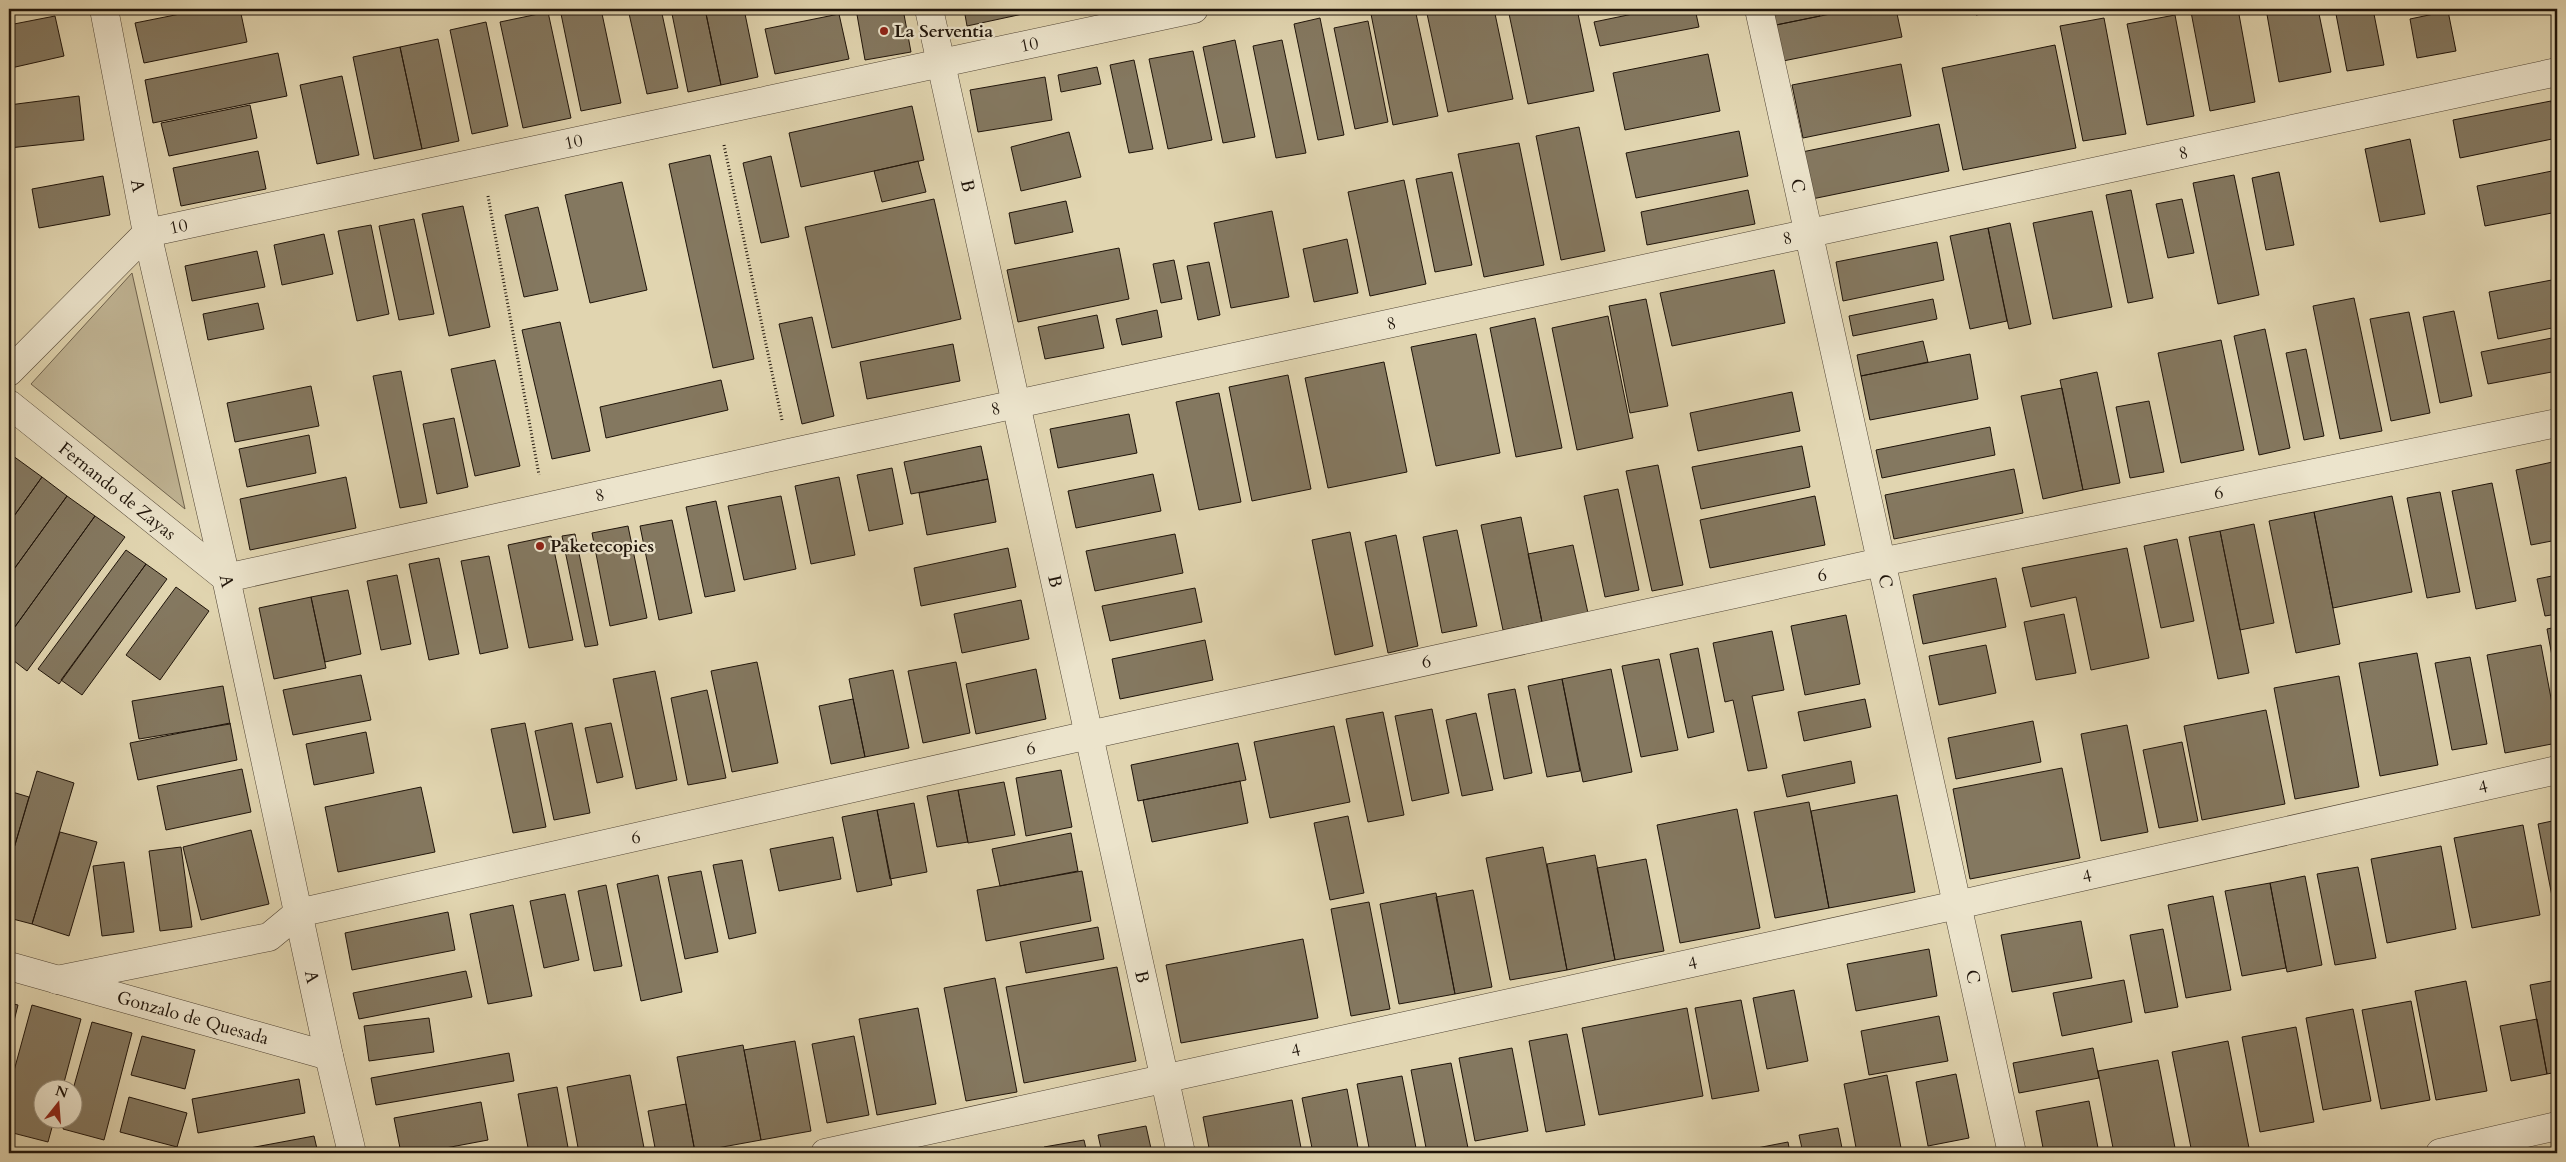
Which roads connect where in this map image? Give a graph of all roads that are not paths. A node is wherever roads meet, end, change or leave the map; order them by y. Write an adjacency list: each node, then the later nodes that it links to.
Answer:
1 (104, 9): 7 (street, A)
2 (928, 9): 5 (street, B)
3 (1194, 9): 5 (street, 10)
4 (1759, 9): 8 (street, C)
5 (940, 62): 7 (street, 10); 11 (street, B)
6 (2557, 72): 8 (street, 8)
7 (147, 232): 9 (street, 10); 14 (street, A)
8 (1808, 233): 11 (street, 8); 13 (street, C)
9 (9, 372)
10 (9, 404): 14 (street, Fernando de Zayas)
11 (1016, 404): 14 (street, 8); 15 (street, B)
12 (2557, 423): 13 (street, 6)
13 (1881, 562): 15 (street, 6); 17 (street, C)
14 (226, 578): 18 (street, A)
15 (1089, 735): 18 (street, 6); 22 (street, B)
16 (2557, 770): 17 (street, 4)
17 (1957, 905): 22 (street, 4); 27 (street, C)
18 (298, 913): 20 (street, Gonzalo de Quesada); 21 (street, A)
19 (9, 966): 20 (street, Gonzalo de Quesada)
20 (57, 980): 21 (street, Gonzalo de Quesada)
21 (329, 1056): 24 (street, A)
22 (1165, 1078): 25 (street, 4); 26 (street, B)
23 (2557, 1126): 28 (street)
24 (352, 1153)
25 (825, 1153)
26 (1181, 1153)
27 (2012, 1153)
28 (2440, 1153)

